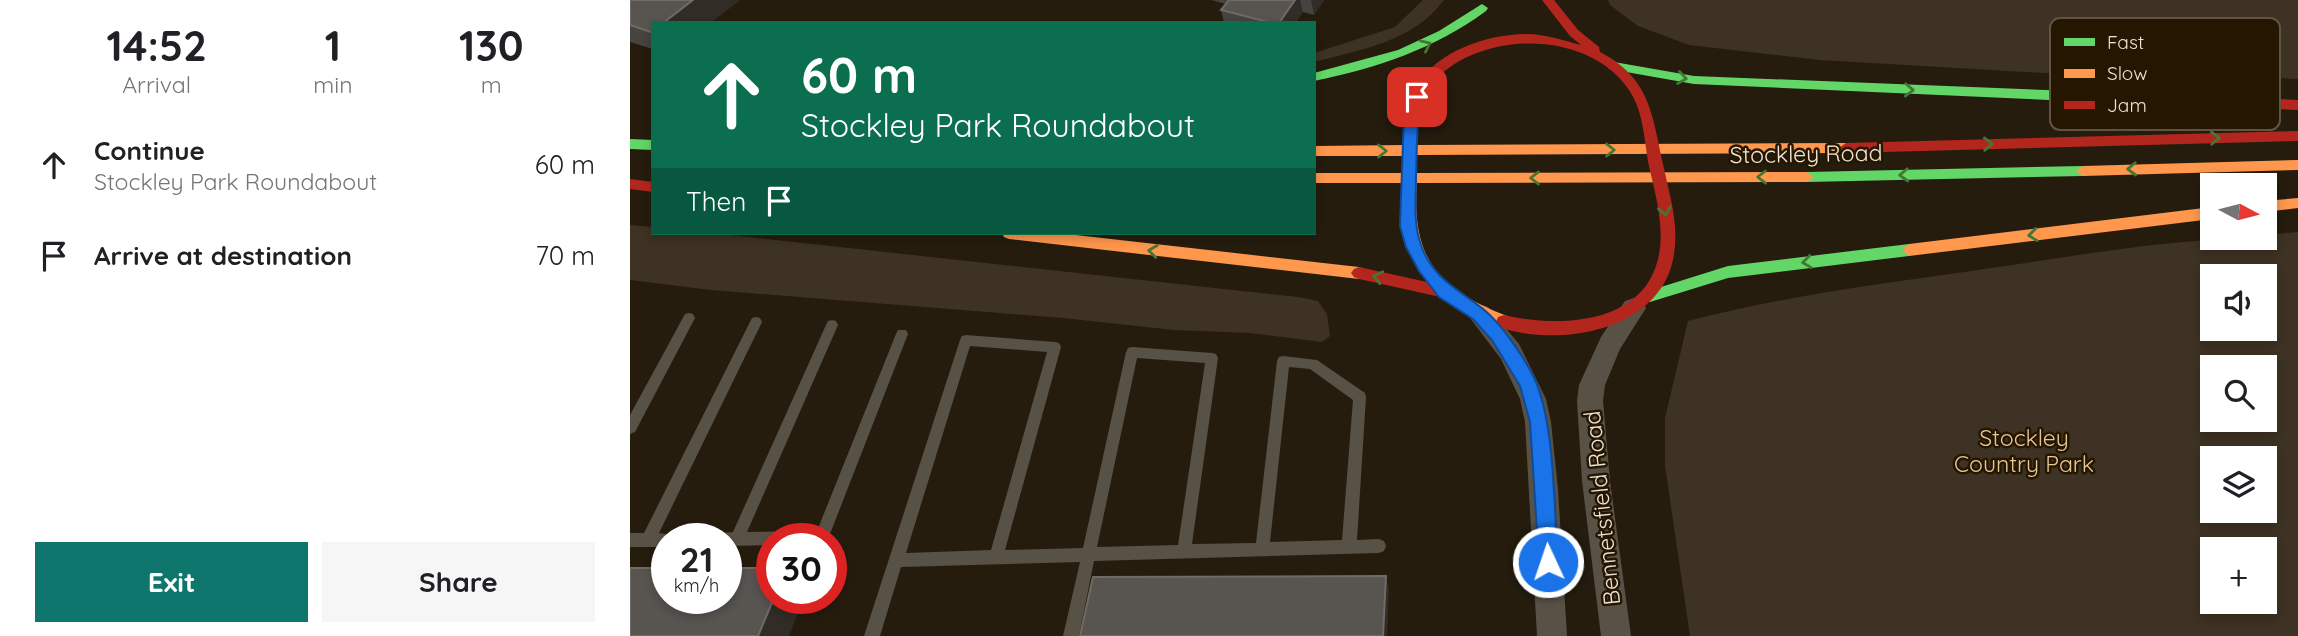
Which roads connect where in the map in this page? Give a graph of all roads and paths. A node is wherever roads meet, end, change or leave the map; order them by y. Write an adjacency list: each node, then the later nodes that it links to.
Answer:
1 (1548, 0): 4 (main road)
2 (1485, 4): 3 (main road); 6 (main road, one-way to 2)
3 (1445, 62): 4 (main road); 5 (main road); 26 (main road)
4 (1611, 64): 9 (main road, one-way to 9); 27 (main road, one-way to 27)
5 (1417, 71)
6 (1316, 77)
7 (1382, 77): 8 (main road)
8 (1316, 86)
9 (2050, 95)
10 (2280, 104): 11 (main road, one-way to 11)
11 (2298, 105)
12 (2298, 136): 15 (main road, Stockley Road, one-way to 12)
13 (630, 144): 14 (main road)
14 (651, 145)
15 (1316, 151)
16 (2298, 164): 19 (main road, Stockley Road, one-way to 19)
17 (630, 175): 18 (main road)
18 (651, 176)
19 (1316, 178)
20 (630, 184): 21 (main road)
21 (651, 187)
22 (2298, 203): 23 (main road)
23 (2277, 205)
24 (2200, 214): 27 (main road, one-way to 27)
25 (1025, 235): 26 (main road, one-way to 25)
26 (1445, 292): 28 (main road)
27 (1642, 302): 28 (main road); 48 (street, Bennetsfield Road)
28 (1479, 314): 47 (street)
29 (689, 318): 33 (lane)
30 (755, 322): 37 (lane)
31 (832, 326): 34 (lane)
32 (902, 334): 35 (lane)
33 (630, 428)
34 (742, 528)
35 (742, 539)
36 (630, 540): 37 (lane)
37 (648, 540)
38 (1379, 546): 39 (lane)
39 (1349, 547): 40 (lane); 40 (lane)
40 (1262, 549): 41 (lane)
41 (1184, 552): 42 (lane); 42 (lane)
42 (1090, 555): 43 (lane); 46 (lane)
43 (996, 557): 44 (lane); 44 (lane)
44 (896, 561): 45 (lane)
45 (872, 636)
46 (1071, 636)
47 (1552, 636)
48 (1616, 636)

